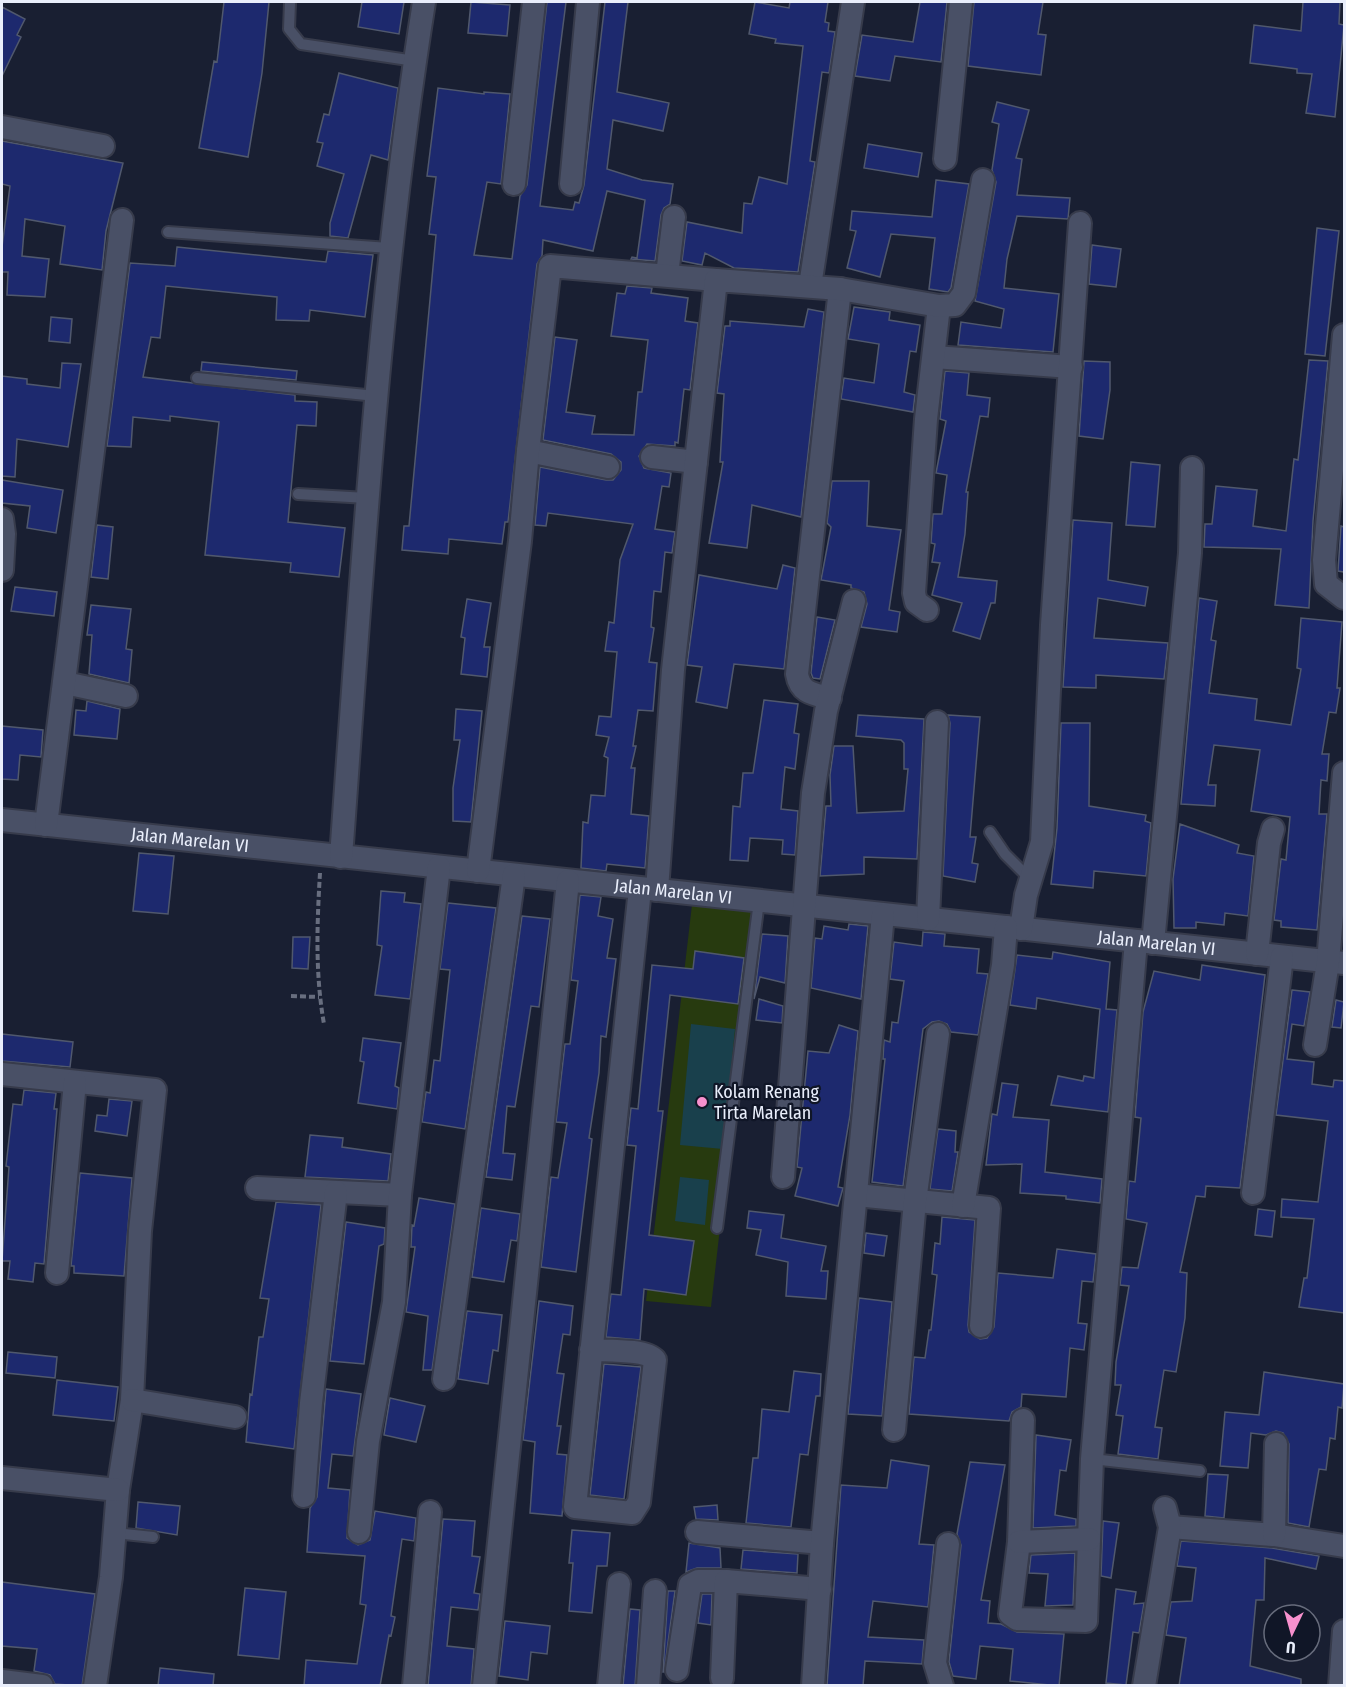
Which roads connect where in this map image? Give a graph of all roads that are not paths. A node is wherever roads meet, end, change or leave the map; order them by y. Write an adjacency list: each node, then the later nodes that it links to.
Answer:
1 (290, 2): 7 (lane)
2 (424, 2): 7 (street)
3 (534, 2): 12 (street)
4 (588, 2): 13 (street)
5 (853, 2): 21 (street)
6 (961, 2): 10 (street)
7 (415, 61): 18 (street)
8 (2, 127): 9 (street)
9 (103, 146)
10 (945, 159)
11 (983, 180): 23 (street)
12 (514, 183)
13 (571, 184)
14 (674, 217): 19 (street)
15 (122, 220): 41 (street)
16 (1080, 223): 26 (street)
17 (168, 232): 18 (lane)
18 (389, 248): 28 (street)
19 (667, 275): 20 (street); 29 (street)
20 (716, 280): 21 (street); 31 (street)
21 (810, 286): 22 (street)
22 (840, 289): 23 (street); 43 (street)
23 (939, 306): 25 (street)
24 (1344, 335): 38 (street)
25 (934, 357): 26 (street); 40 (street)
26 (1071, 367): 54 (street)
27 (197, 378): 28 (lane)
28 (375, 396): 35 (street)
29 (528, 451): 32 (street); 52 (street)
30 (652, 457): 31 (street)
31 (696, 462): 56 (street)
32 (608, 467)
33 (1192, 468): 62 (street)
34 (298, 494): 35 (lane)
35 (367, 498): 50 (street)
36 (2, 519): 37 (street)
37 (2, 570)
38 (1344, 598)
39 (854, 601): 43 (street)
40 (927, 610)
41 (65, 683): 42 (street); 47 (street)
42 (126, 696)
43 (830, 698): 58 (street)
44 (937, 722): 60 (street)
45 (1344, 773): 65 (street)
46 (2, 820): 47 (street, Jalan Marelan VI)
47 (46, 825): 50 (street, Jalan Marelan VI)
48 (1273, 829): 63 (street)
49 (990, 831): 54 (lane)
50 (331, 856): 51 (street, Jalan Marelan VI)
51 (439, 867): 52 (street, Jalan Marelan VI); 74 (street)
52 (478, 871): 53 (street, Jalan Marelan VI)
53 (514, 875): 55 (street, Jalan Marelan VI); 82 (street)
54 (1030, 879): 61 (street)
55 (568, 881): 56 (street, Jalan Marelan VI); 115 (street)
56 (649, 890): 57 (street, Jalan Marelan VI); 81 (street)
57 (759, 901): 58 (street, Jalan Marelan VI); 78 (lane)
58 (804, 906): 59 (street, Jalan Marelan VI); 70 (street)
59 (883, 915): 60 (street, Jalan Marelan VI); 75 (street)
60 (928, 919): 61 (street, Jalan Marelan VI)
61 (1014, 928): 62 (street, Jalan Marelan VI); 77 (street)
62 (1144, 942): 63 (street, Jalan Marelan VI); 88 (street)
63 (1257, 954): 64 (street, Jalan Marelan VI)
64 (1282, 957): 65 (street, Jalan Marelan VI); 73 (street)
65 (1336, 963): 67 (street)
66 (938, 1034): 76 (street)
67 (1315, 1045)
68 (2, 1074): 69 (street)
69 (75, 1082): 79 (street); 83 (street)
70 (783, 1177)
71 (257, 1188): 72 (street)
72 (336, 1192): 74 (street); 92 (street)
73 (1253, 1193)
74 (400, 1195): 94 (street)
75 (856, 1195): 76 (street); 101 (street)
76 (915, 1201): 77 (street); 86 (street)
77 (963, 1206): 80 (street)
78 (717, 1228)
79 (57, 1273)
80 (981, 1326)
81 (591, 1350): 81 (street)
82 (444, 1379)
83 (132, 1400): 84 (street); 91 (street)
84 (235, 1417)
85 (1023, 1420): 100 (street)
86 (894, 1430)
87 (1276, 1444): 97 (street)
88 (1092, 1459): 89 (lane); 99 (street)
89 (1200, 1471)
90 (2, 1478): 91 (street)
91 (118, 1490): 96 (street)
92 (304, 1496)
93 (429, 1512): 114 (street)
94 (359, 1532)
95 (697, 1532): 101 (street)
96 (115, 1533): 98 (lane); 113 (street)
97 (1274, 1535): 103 (street); 120 (street)
98 (153, 1537)
99 (1089, 1539): 100 (street); 100 (street)
100 (1019, 1542)
101 (822, 1543): 106 (street)
102 (948, 1544): 119 (street)
103 (1344, 1546)
104 (726, 1581): 106 (street); 109 (street); 110 (street)
105 (619, 1584): 116 (street)
106 (820, 1589): 118 (street)
107 (655, 1591): 117 (street)
108 (1344, 1631): 121 (street)
109 (677, 1670)
110 (722, 1678)
111 (2, 1681): 112 (street)
112 (42, 1686)
113 (94, 1686)
114 (414, 1686)
115 (484, 1686)
116 (609, 1686)
117 (648, 1686)
118 (813, 1686)
119 (942, 1686)
120 (1144, 1686)
121 (1340, 1686)

